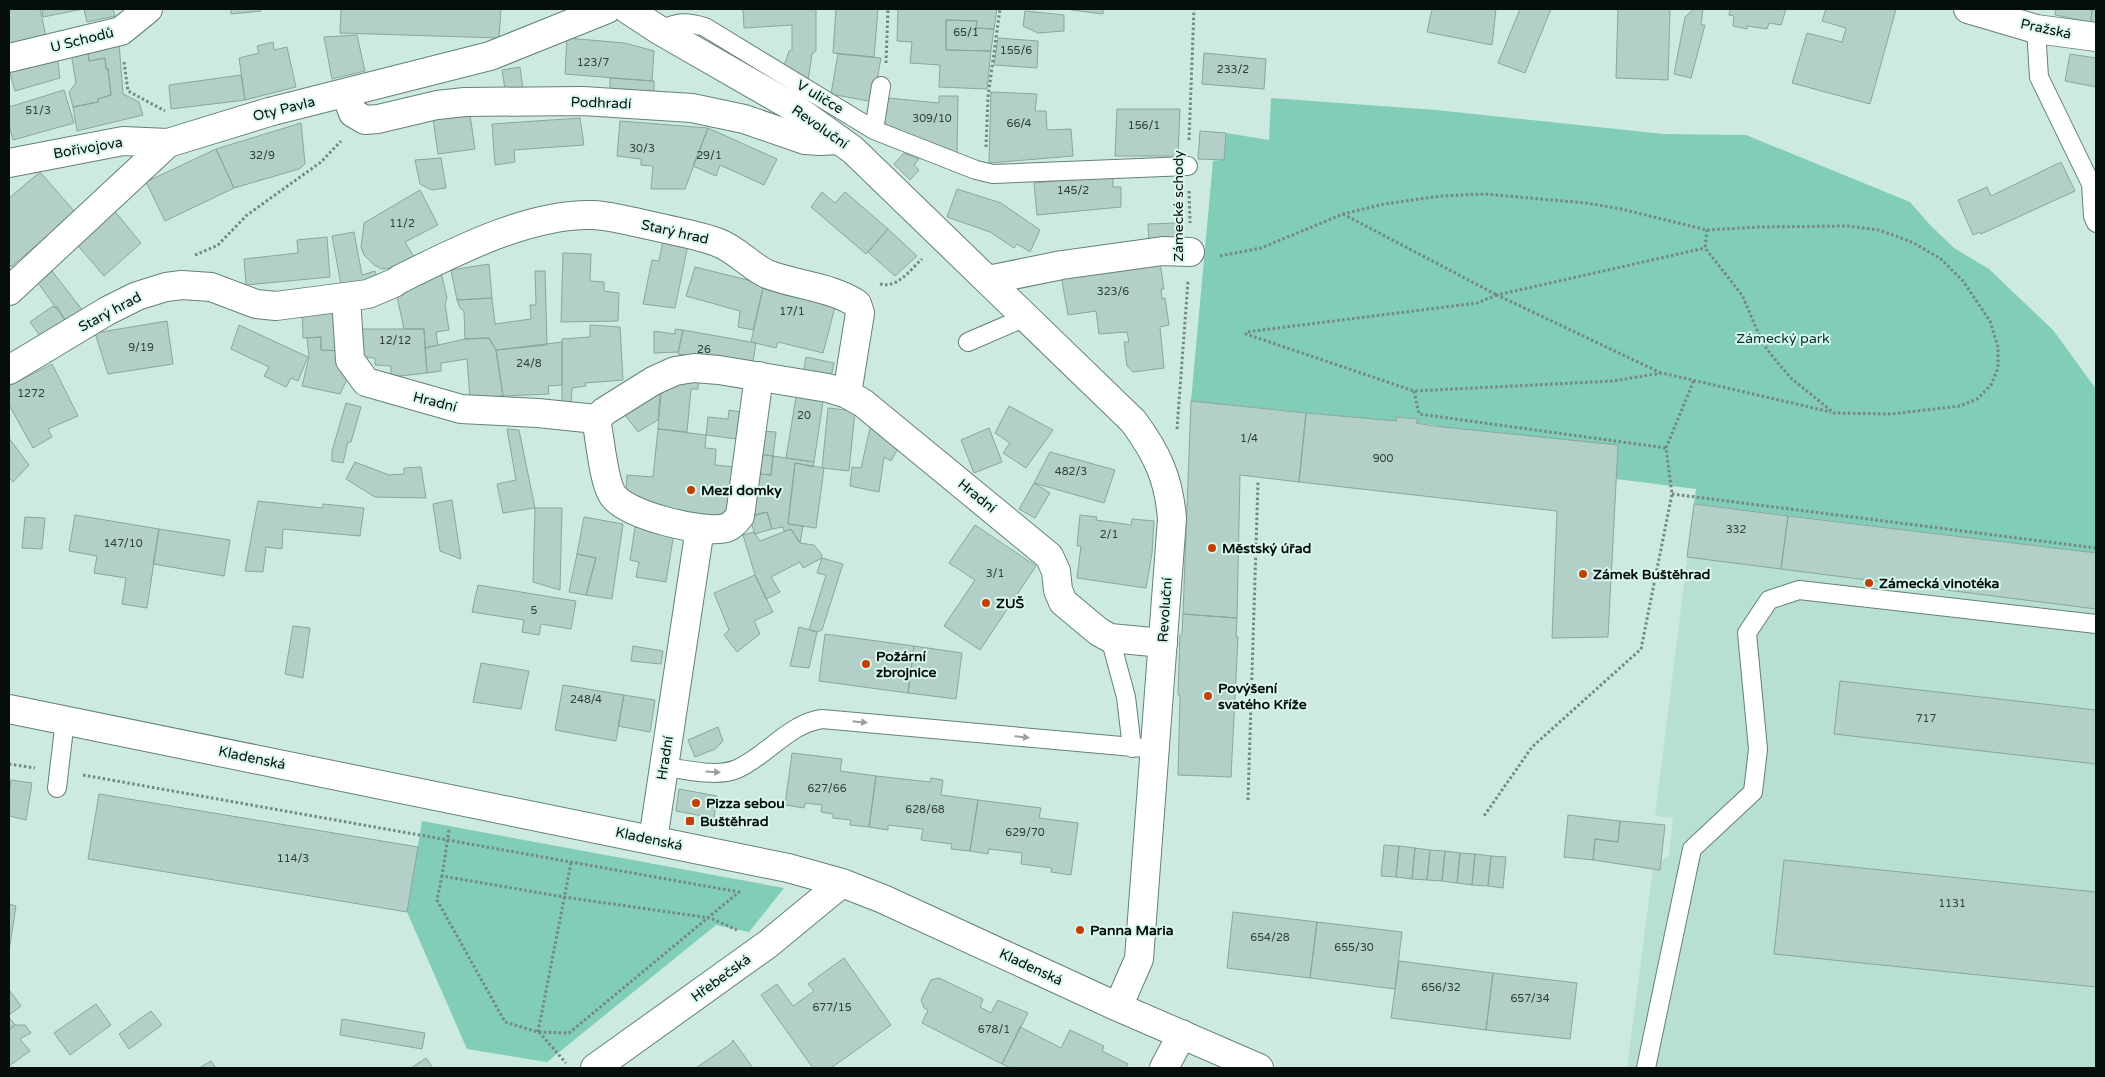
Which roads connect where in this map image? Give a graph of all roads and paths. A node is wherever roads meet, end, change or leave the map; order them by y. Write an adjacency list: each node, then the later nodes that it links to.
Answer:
1 (148, 9): 12 (street, U Schodů)
2 (607, 9): 14 (street, Oty Pavla)
3 (627, 9): 9 (street, Revoluční)
4 (888, 9): 13 (path)
5 (1000, 9): 22 (path)
6 (1194, 9): 21 (path, Zámecké schody)
7 (1968, 9): 8 (street, Pražská)
8 (2036, 29): 10 (street, Pražská); 24 (lane)
9 (659, 30): 17 (lane, V uličce); 18 (street, Revoluční)
10 (2096, 37)
11 (124, 56): 15 (path)
12 (9, 58)
13 (881, 86): 17 (lane)
14 (346, 94): 16 (street); 19 (street, Oty Pavla)
15 (172, 115)
16 (360, 118): 18 (street, Podhradí); 28 (path)
17 (874, 130): 22 (lane, V uličce)
18 (839, 140): 30 (street, Revoluční)
19 (168, 143): 20 (street, Bořivojova); 32 (street, Oty Pavla)
20 (9, 163)
21 (1188, 166): 22 (lane, V uličce); 27 (path, Zámecké schody)
22 (984, 172)
23 (1343, 214): 25 (path); 27 (path); 33 (path)
24 (2096, 223)
25 (1707, 230): 26 (path); 44 (path)
26 (1705, 248): 33 (path); 44 (path)
27 (1190, 252): 30 (street); 43 (path, Zámecké schody)
28 (192, 256)
29 (924, 257): 31 (path)
30 (988, 280): 35 (street, Revoluční)
31 (877, 283)
32 (9, 291)
33 (1498, 295): 38 (path); 41 (path)
34 (346, 298): 37 (street, Starý hrad); 42 (street, Starý hrad); 45 (street, Hradní)
35 (1026, 317): 36 (lane); 53 (street, Revoluční)
36 (968, 342)
37 (9, 370)
38 (1662, 373): 40 (path); 41 (path)
39 (759, 376): 42 (street, Hradní); 45 (street, Hradní); 49 (street)
40 (1694, 380): 44 (path); 46 (path)
41 (1414, 391): 46 (path)
42 (847, 394): 52 (street, Hradní)
43 (1179, 402)
44 (1834, 412)
45 (596, 419): 49 (street)
46 (1666, 448): 48 (path)
47 (1258, 482): 61 (path)
48 (1672, 494): 50 (path); 62 (path)
49 (700, 528): 58 (street, Hradní)
50 (2096, 548)
51 (2096, 624): 77 (lane)
52 (1110, 638): 53 (street, Hradní); 56 (lane)
53 (1163, 643): 56 (street, Revoluční)
54 (9, 709): 55 (street, Kladenská)
55 (65, 720): 59 (lane); 60 (street, Kladenská)
56 (1144, 749): 58 (lane, one-way to 56); 71 (street, Revoluční)
57 (9, 764): 59 (path)
58 (664, 768): 64 (street, Hradní)
59 (58, 779): 63 (path)
60 (454, 800): 63 (path); 64 (street, Kladenská)
61 (1248, 800)
62 (1484, 816)
63 (448, 840): 65 (path); 66 (path)
64 (653, 840): 67 (street, Kladenská)
65 (571, 863): 68 (path); 69 (path)
66 (442, 876): 68 (path); 72 (path)
67 (842, 883): 70 (street, Hřebečská); 71 (street, Kladenská)
68 (564, 898): 69 (path); 72 (path)
69 (710, 918): 70 (path); 72 (path)
70 (768, 944): 74 (street, Hřebečská)
71 (1118, 1007): 73 (street, Kladenská)
72 (538, 1032): 74 (path)
73 (1182, 1034): 75 (street); 76 (street, Kladenská)
74 (582, 1068)
75 (1164, 1068)
76 (1259, 1068)
77 (1646, 1068)

